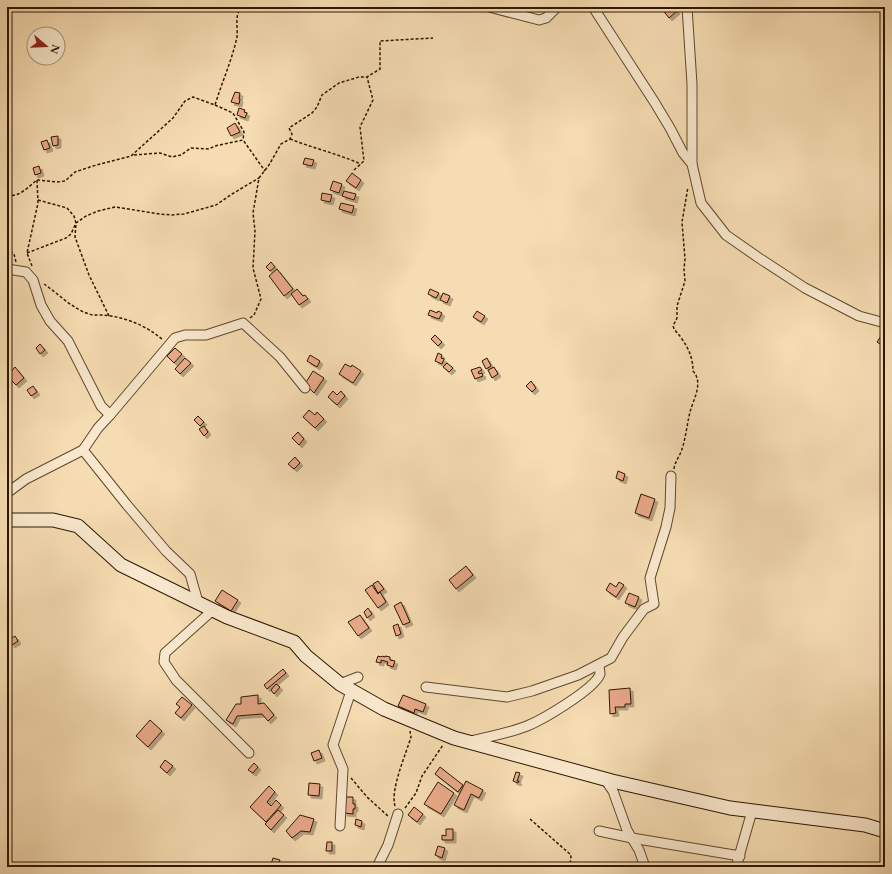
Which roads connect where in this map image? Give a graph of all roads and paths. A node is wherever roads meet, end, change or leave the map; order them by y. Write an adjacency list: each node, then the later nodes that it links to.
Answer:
1 (236, 7): 7 (path)
2 (242, 7): 7 (path)
3 (489, 7): 4 (street)
4 (557, 7)
5 (593, 7): 15 (street)
6 (687, 7): 15 (street)
7 (238, 10): 10 (path)
8 (432, 38): 9 (path)
9 (367, 77): 11 (path); 14 (path)
10 (215, 105): 12 (path); 13 (path)
11 (290, 139): 14 (path); 17 (path)
12 (243, 140): 13 (path); 17 (path)
13 (132, 155): 19 (path)
14 (361, 164): 16 (path)
15 (692, 164): 31 (street)
16 (354, 170)
17 (264, 171): 18 (path)
18 (260, 178): 23 (path); 30 (path)
19 (37, 180): 21 (path); 22 (path)
20 (688, 183): 36 (path)
21 (7, 196)
22 (38, 200): 23 (path); 25 (path)
23 (76, 223): 25 (path); 29 (path)
24 (7, 247): 27 (path)
25 (27, 253): 28 (path)
26 (7, 269): 27 (street)
27 (22, 272): 28 (street)
28 (34, 282): 29 (path); 34 (street)
29 (109, 316): 32 (path)
30 (244, 323): 32 (street); 33 (street)
31 (885, 323)
32 (169, 344): 34 (street)
33 (305, 388)
34 (110, 415): 35 (street)
35 (84, 450): 37 (street); 39 (street)
36 (672, 476): 41 (street)
37 (7, 494)
38 (7, 520): 39 (street)
39 (198, 602): 40 (street)
40 (212, 610): 43 (street); 49 (street)
41 (599, 665): 44 (street); 48 (street)
42 (358, 677): 43 (street)
43 (340, 684): 45 (street)
44 (426, 687)
45 (351, 691): 46 (street); 50 (street)
46 (406, 720): 47 (street); 53 (path)
47 (454, 738): 48 (street); 53 (path)
48 (469, 742): 51 (street)
49 (249, 753)
50 (343, 769): 53 (path); 55 (street)
51 (604, 778): 52 (street); 58 (street)
52 (752, 811): 57 (street); 59 (street)
53 (396, 818): 60 (street)
54 (530, 819): 61 (path)
55 (340, 826)
56 (599, 831): 58 (street)
57 (885, 831)
58 (632, 838): 59 (street); 62 (street)
59 (740, 856): 63 (street)
60 (377, 867)
61 (570, 867)
62 (645, 867)
63 (736, 867)

